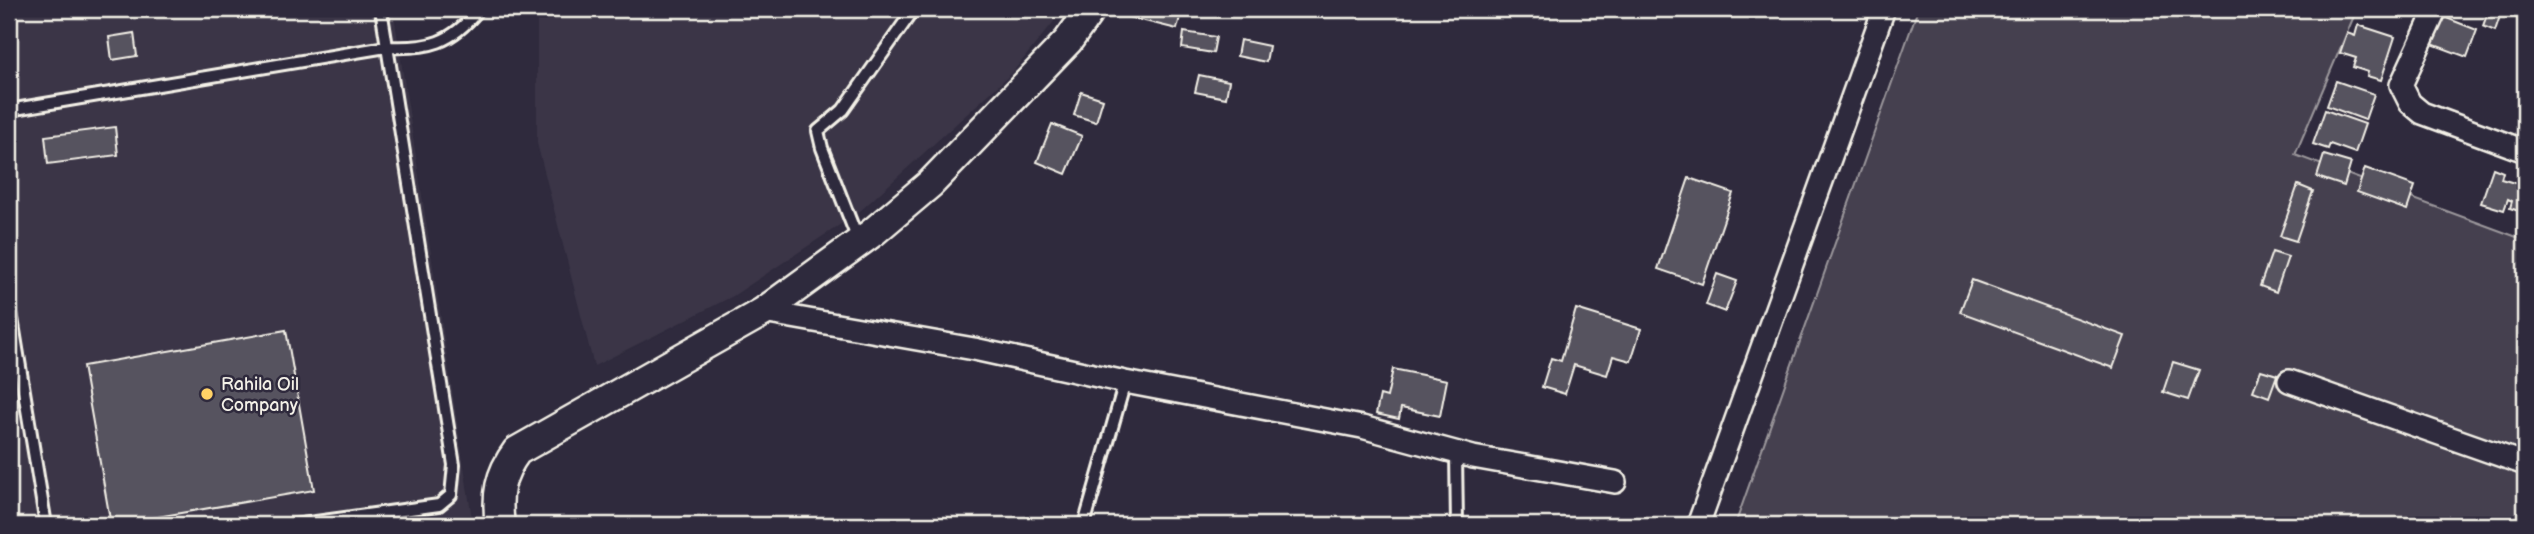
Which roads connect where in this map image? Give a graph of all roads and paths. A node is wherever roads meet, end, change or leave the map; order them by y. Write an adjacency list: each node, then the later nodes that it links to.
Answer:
1 (381, 9): 7 (lane)
2 (479, 9): 7 (lane)
3 (914, 9): 10 (lane)
4 (1091, 9): 10 (street)
5 (1885, 9): 23 (street)
6 (2436, 9): 9 (street)
7 (386, 47): 8 (lane); 19 (lane)
8 (9, 110)
9 (2525, 150)
10 (859, 243): 12 (street)
11 (9, 300): 18 (lane)
12 (763, 312): 14 (street); 20 (street)
13 (2289, 381): 16 (street)
14 (1125, 382): 15 (street); 21 (lane)
15 (1456, 453): 17 (street); 22 (lane)
16 (2525, 464)
17 (1615, 482)
18 (46, 525)
19 (294, 525)
20 (500, 525)
21 (1084, 525)
22 (1457, 525)
23 (1698, 525)

